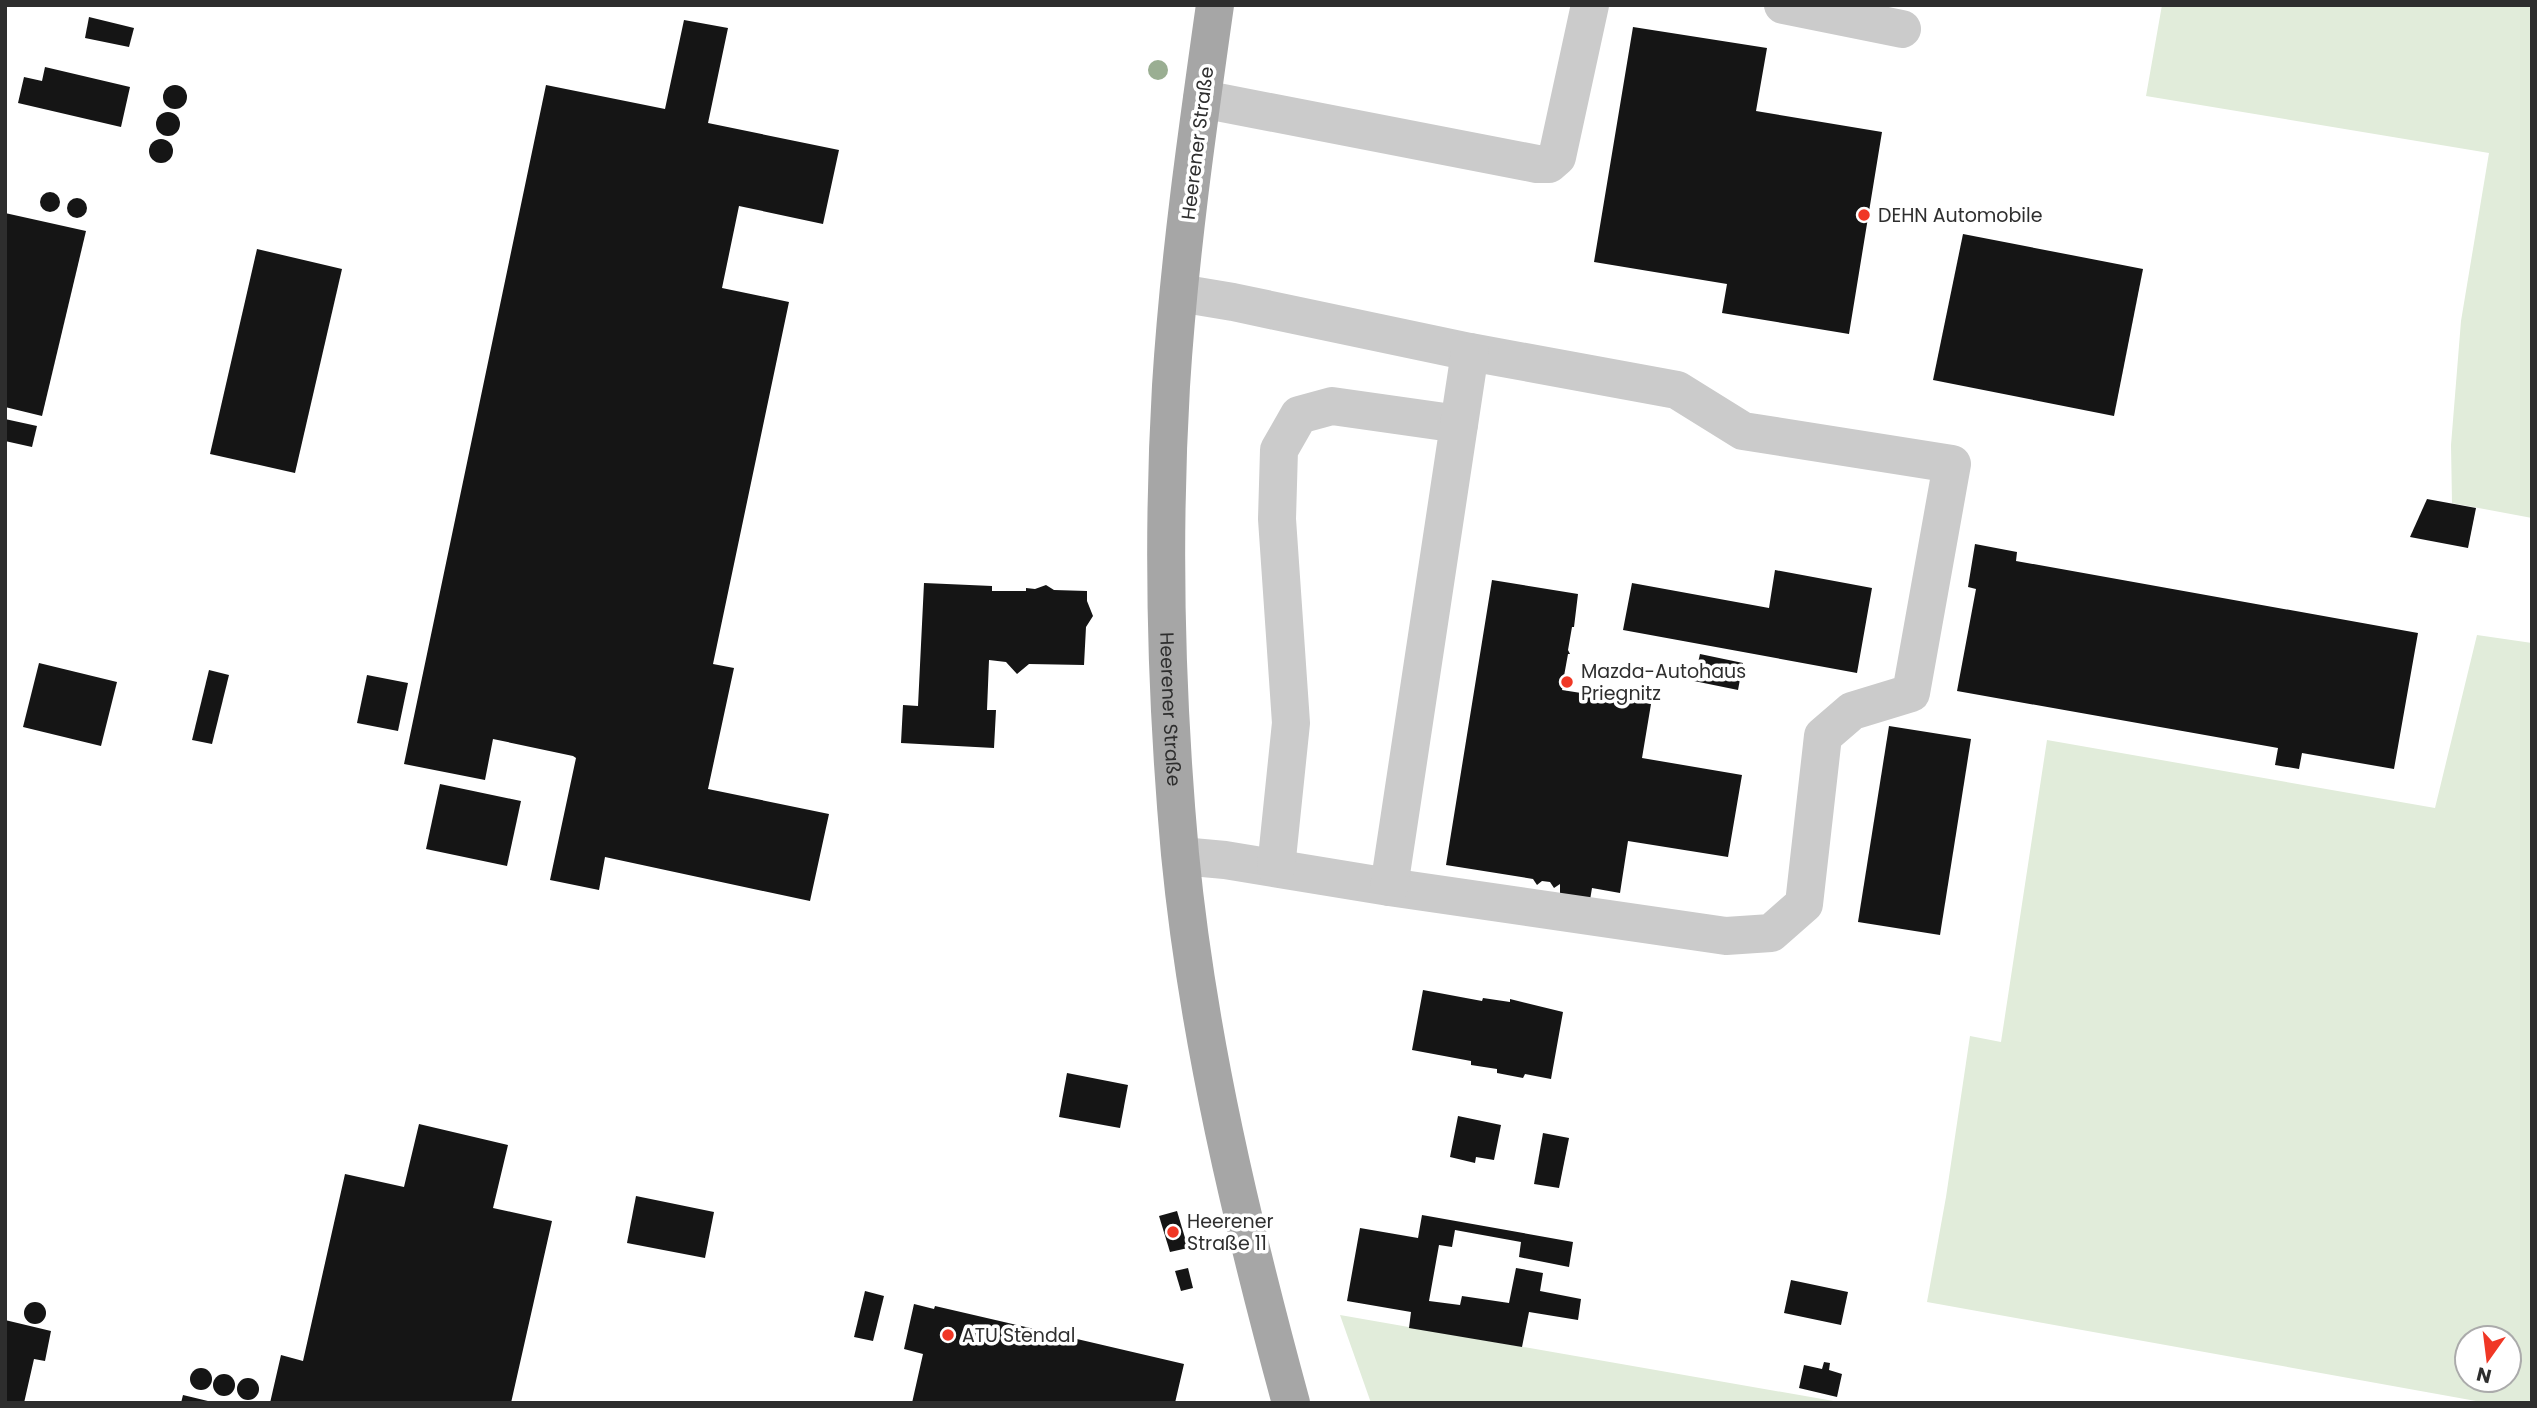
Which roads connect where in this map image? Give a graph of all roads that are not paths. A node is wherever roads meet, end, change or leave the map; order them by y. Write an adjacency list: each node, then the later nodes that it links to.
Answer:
1 (1215, 5): 5 (main road, Heerener Straße)
2 (1590, 5): 5 (lane)
3 (1783, 5): 4 (lane)
4 (1902, 29)
5 (1202, 99): 6 (main road, Heerener Straße)
6 (1179, 293): 7 (lane); 9 (main road, Heerener Straße)
7 (1470, 352): 8 (lane); 11 (lane)
8 (1459, 424): 10 (lane); 11 (lane)
9 (1181, 856): 10 (lane); 12 (main road, Heerener Straße)
10 (1276, 868): 11 (lane)
11 (1389, 887)
12 (1291, 1403)

